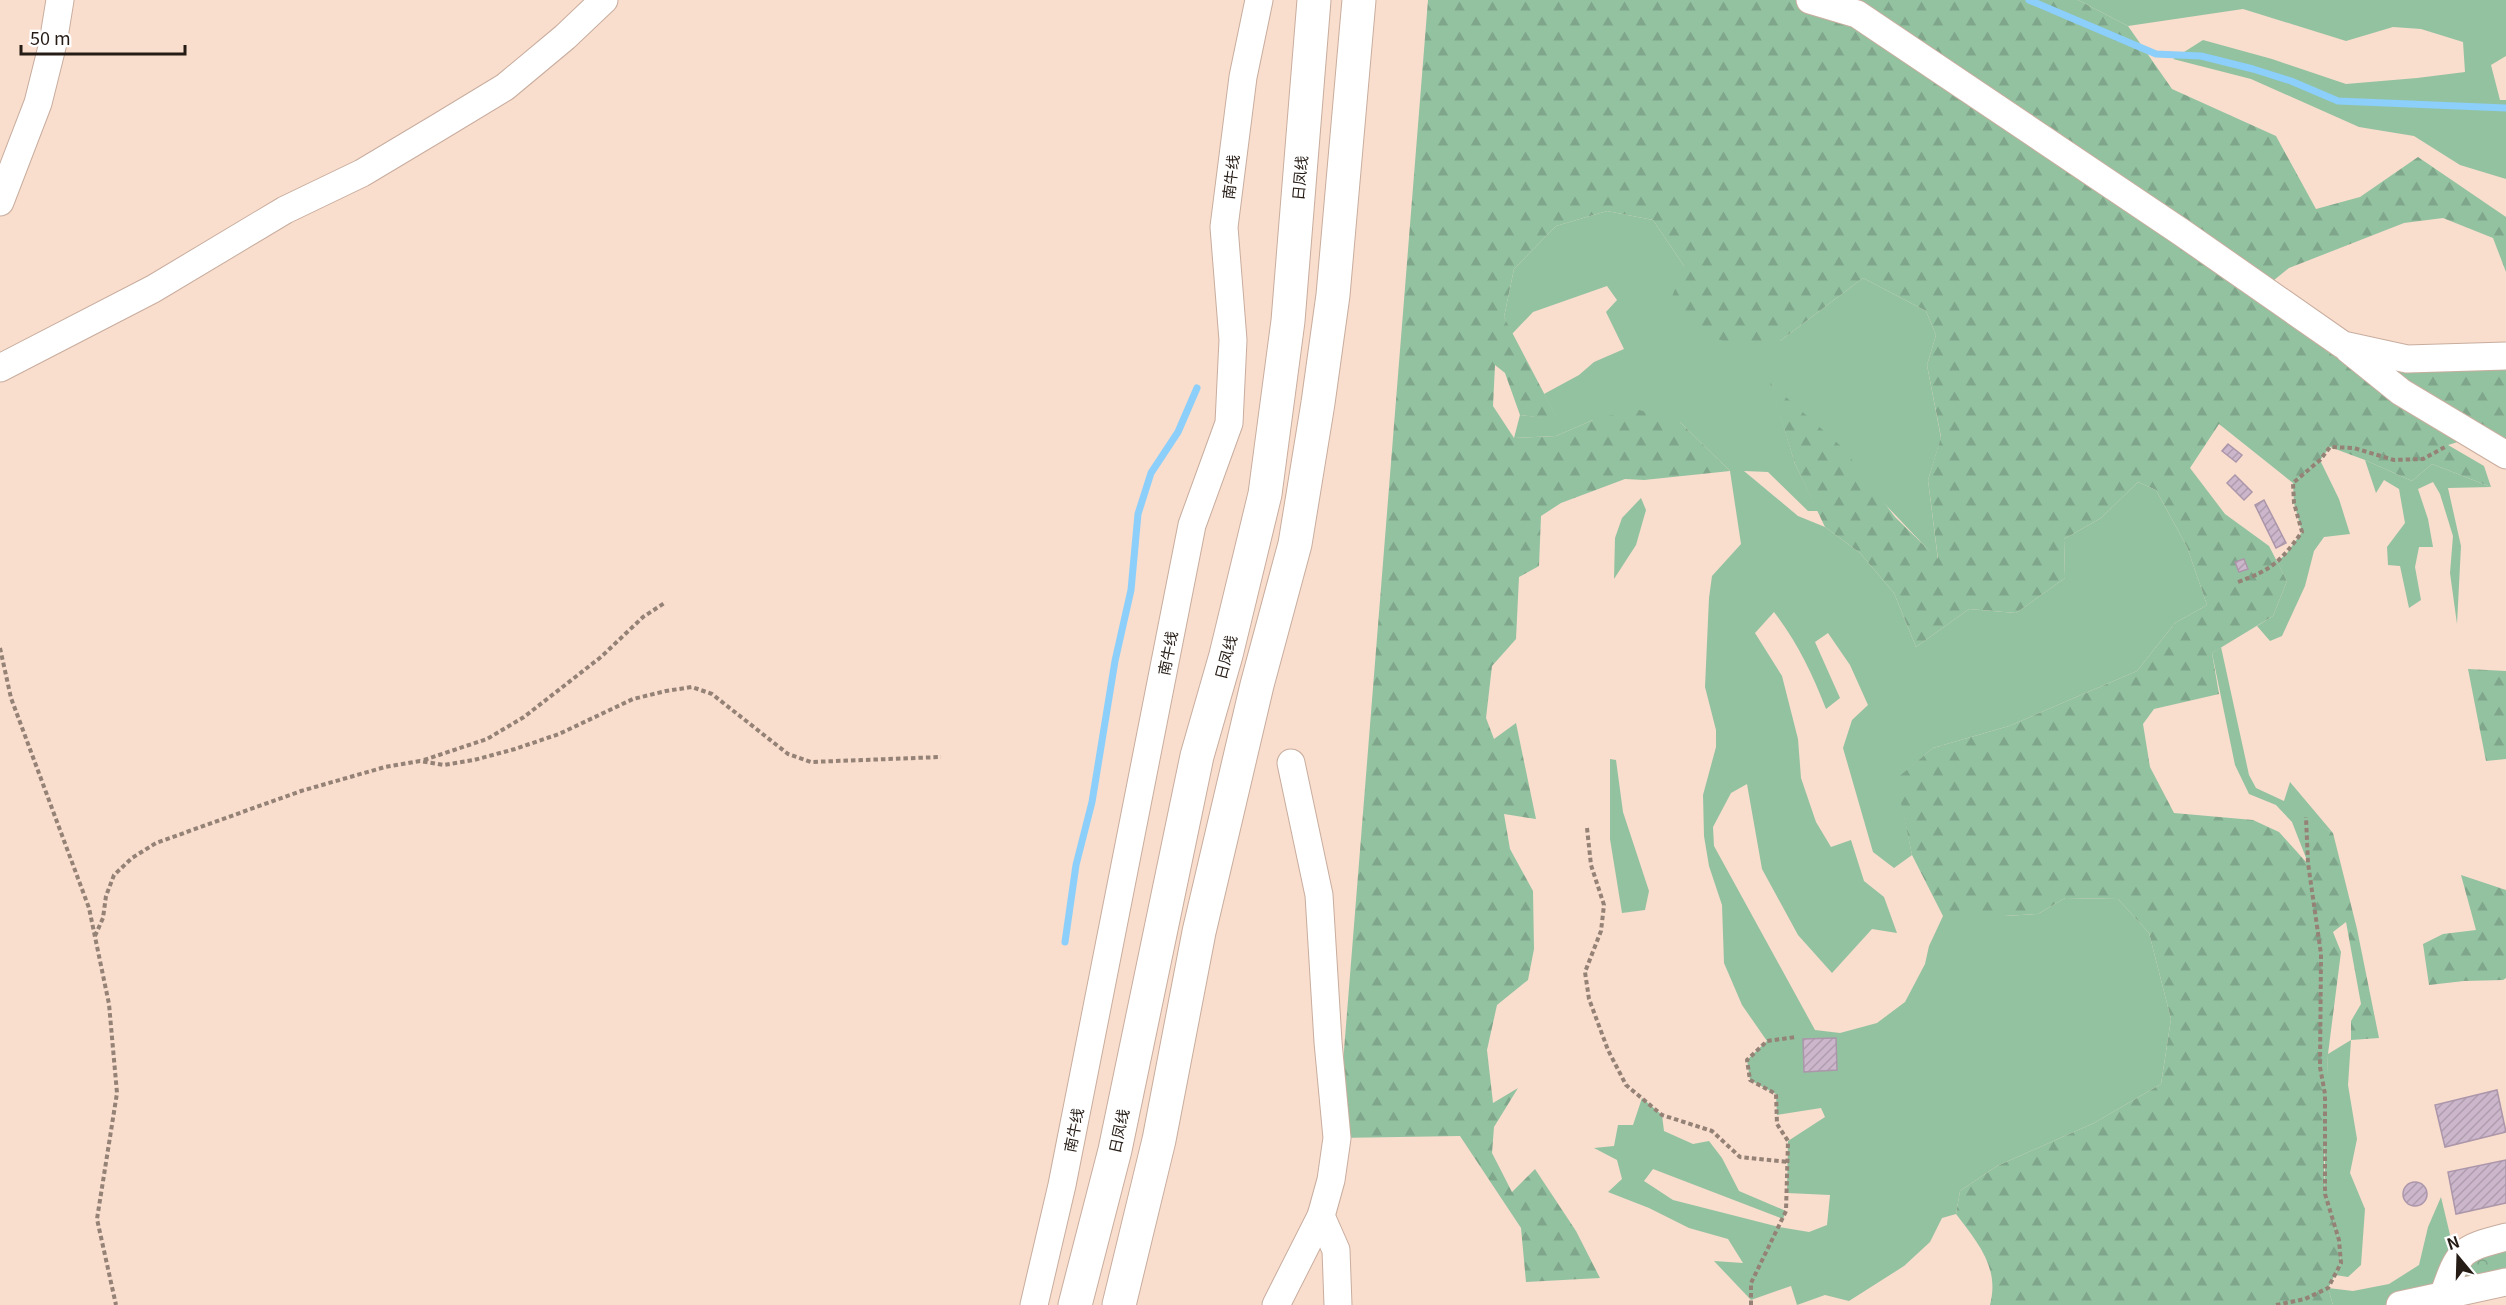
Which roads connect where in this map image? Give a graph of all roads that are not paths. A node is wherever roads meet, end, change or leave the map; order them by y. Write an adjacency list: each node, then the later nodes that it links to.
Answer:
1 (60, 0): 7 (street)
2 (604, 0): 10 (street)
3 (1259, 0): 17 (street, 南牛线)
4 (1314, 0): 18 (highway, 日凤线)
5 (1359, 0): 19 (highway)
6 (1810, 0): 8 (street)
7 (0, 202)
8 (2343, 345): 9 (street); 11 (street)
9 (2506, 356)
10 (0, 368)
11 (2506, 455)
12 (1291, 763): 13 (street)
13 (1321, 1216): 20 (street); 21 (street)
14 (2506, 1237): 16 (street)
15 (2506, 1282): 16 (street)
16 (2443, 1296): 22 (street)
17 (1034, 1305)
18 (1076, 1305)
19 (1119, 1305)
20 (1276, 1305)
21 (1338, 1305)
22 (2400, 1305)

